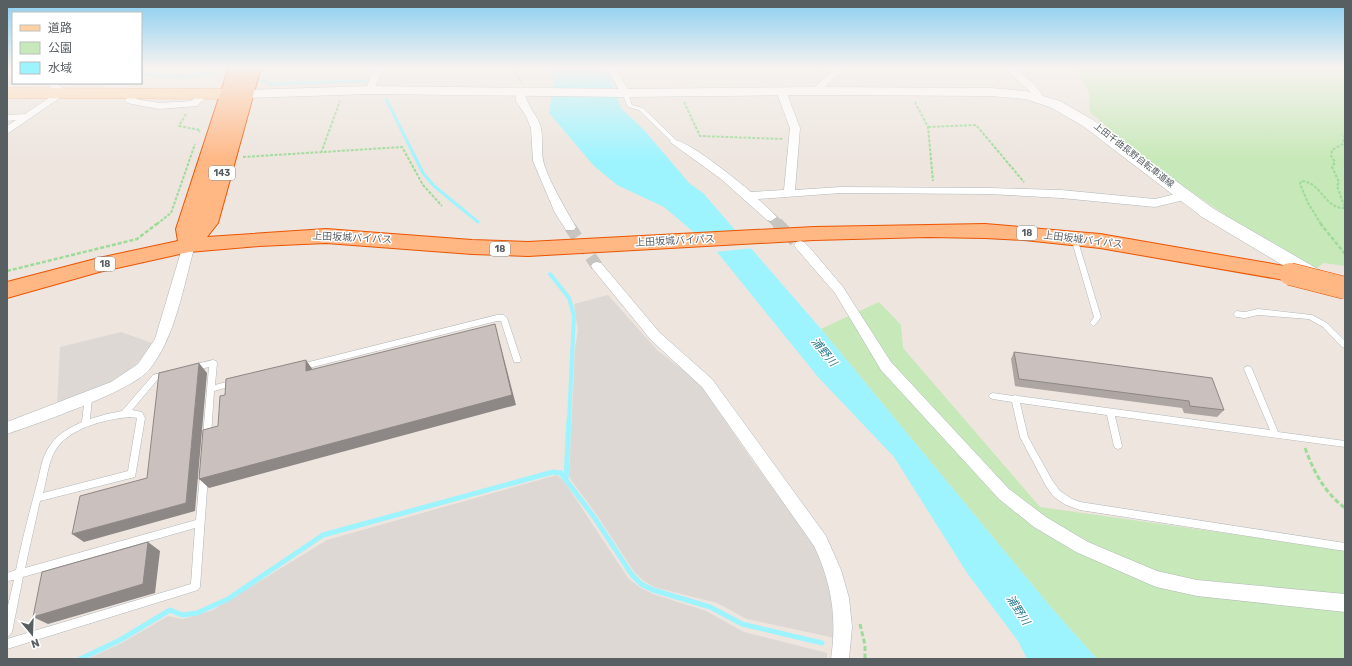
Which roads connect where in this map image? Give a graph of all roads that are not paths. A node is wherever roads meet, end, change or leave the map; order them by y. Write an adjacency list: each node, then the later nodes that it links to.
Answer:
1 (46, 98): 10 (street)
2 (187, 98): 3 (main road)
3 (206, 98)
4 (234, 98): 20 (highway, 143)
5 (235, 98): 20 (highway, 143)
6 (521, 98): 18 (street)
7 (625, 98): 13 (lane)
8 (784, 98): 14 (street)
9 (1039, 98): 16 (street)
10 (25, 117): 11 (street); 12 (street)
11 (7, 118)
12 (7, 131)
13 (675, 142): 15 (street)
14 (789, 193): 15 (street); 16 (street)
15 (750, 196): 17 (street)
16 (1184, 196): 25 (street)
17 (771, 217)
18 (570, 227)
19 (1074, 238): 20 (highway, 上田坂城バイパス / 18); 23 (highway, 上田坂城バイパス / 18, bridge); 27 (lane)
20 (189, 245): 24 (highway, 上田坂城バイパス / 18); 35 (street)
21 (800, 245): 51 (street)
22 (597, 266): 54 (street)
23 (1345, 288)
24 (7, 290)
25 (1345, 297)
26 (1236, 314): 28 (lane)
27 (1093, 324)
28 (1345, 345)
29 (517, 360): 30 (lane)
30 (295, 368)
31 (1248, 369): 41 (lane)
32 (242, 381): 33 (lane)
33 (211, 389): 38 (lane); 42 (lane)
34 (993, 396): 36 (lane)
35 (88, 398): 39 (lane); 40 (street)
36 (1015, 398): 37 (lane); 48 (lane)
37 (1110, 412): 41 (lane); 44 (lane)
38 (125, 413): 39 (lane); 46 (lane)
39 (86, 424): 46 (lane)
40 (7, 428)
41 (1275, 434): 43 (lane)
42 (207, 444)
43 (1345, 444)
44 (1118, 446)
45 (205, 468): 47 (lane)
46 (37, 498): 49 (lane)
47 (200, 523): 49 (lane); 53 (lane)
48 (1345, 547)
49 (20, 573): 50 (lane); 52 (lane)
50 (7, 577)
51 (1345, 603)
52 (7, 632)
53 (7, 644)
54 (840, 659)

